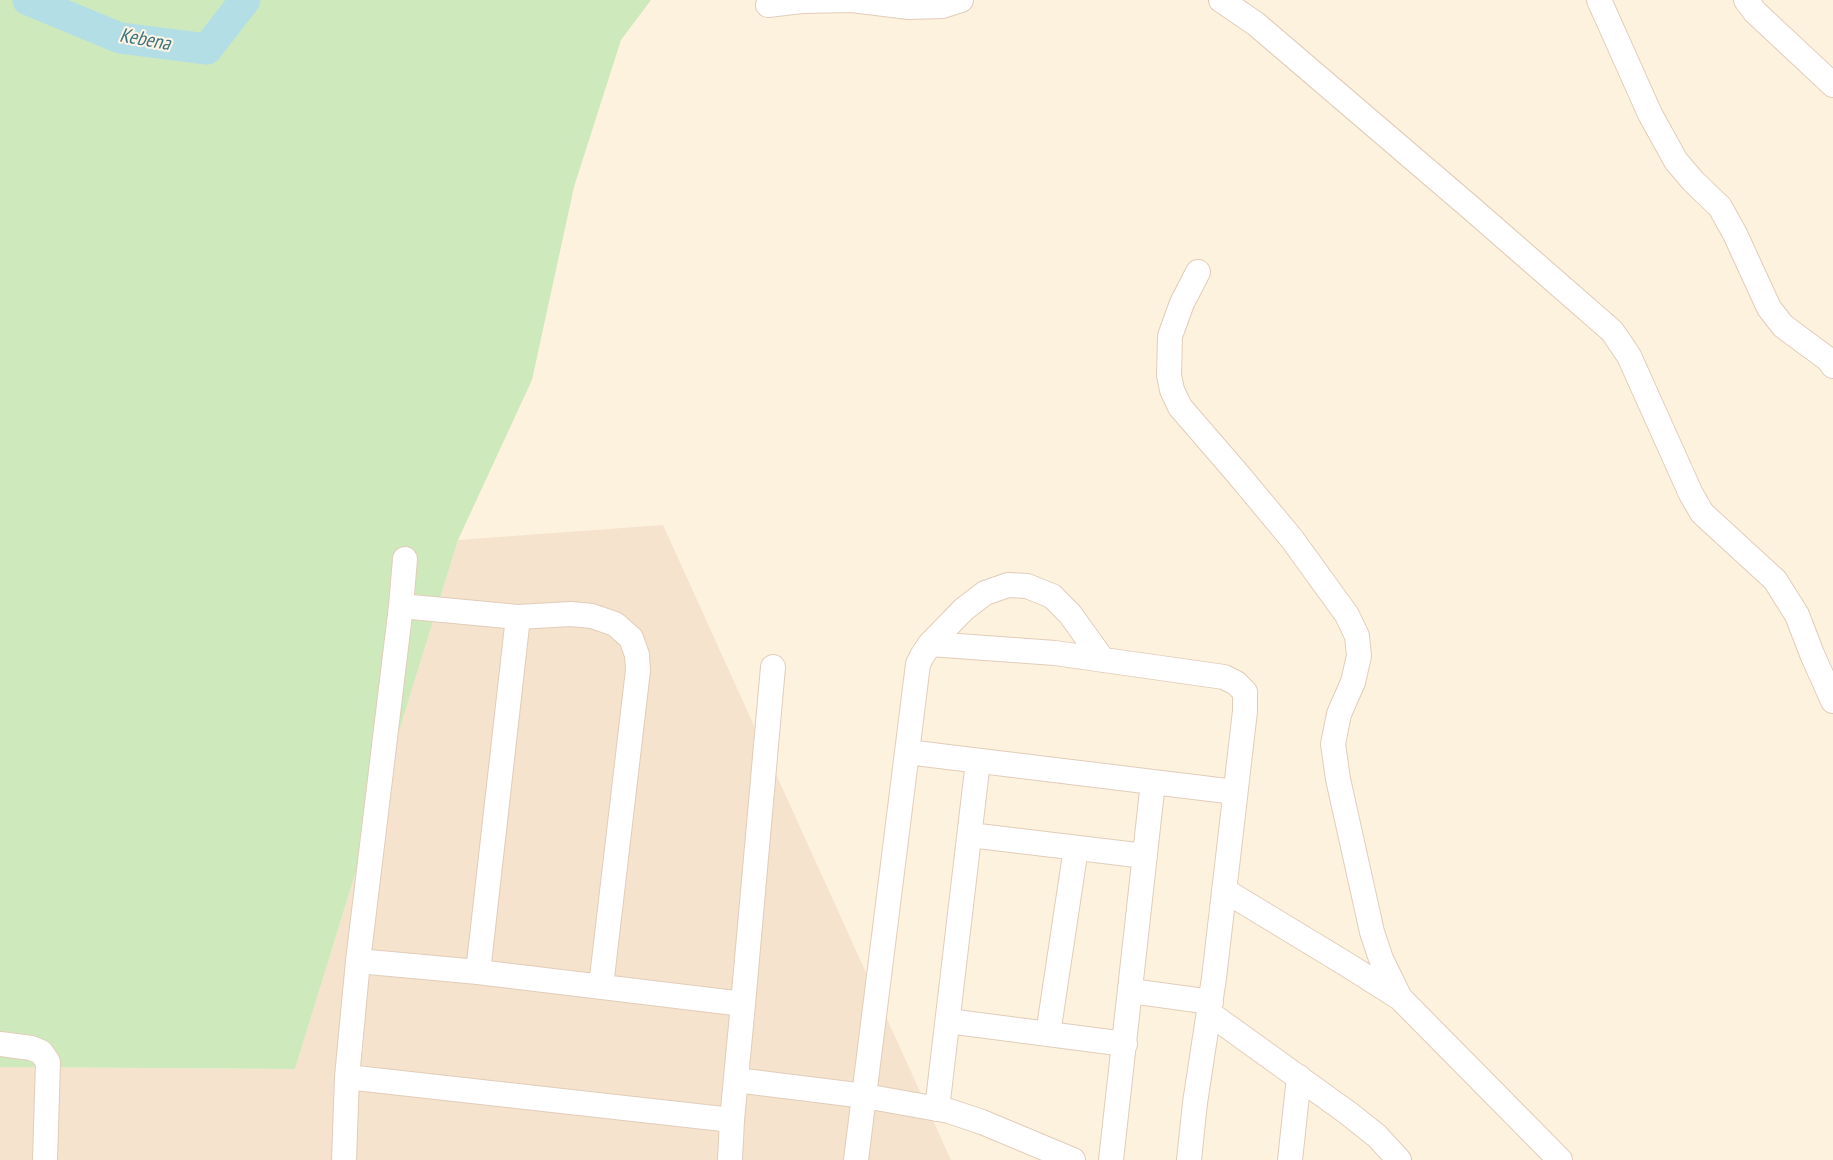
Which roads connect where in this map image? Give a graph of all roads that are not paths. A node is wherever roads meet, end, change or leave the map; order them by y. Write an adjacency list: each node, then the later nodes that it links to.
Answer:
1 (961, 0): 5 (street)
2 (1221, 0): 15 (street)
3 (1599, 0): 8 (street)
4 (1746, 0): 6 (street)
5 (768, 5)
6 (1833, 85)
7 (1198, 272): 28 (street)
8 (1833, 366)
9 (405, 559): 10 (street)
10 (401, 606): 11 (street); 24 (street)
11 (518, 617): 25 (street); 26 (street)
12 (930, 644): 13 (street); 13 (street); 16 (street)
13 (1103, 660): 19 (street)
14 (773, 667): 29 (street)
15 (1833, 701)
16 (907, 752): 17 (street); 38 (street)
17 (978, 761): 18 (street); 20 (street)
18 (1153, 782): 19 (street); 22 (street)
19 (1235, 792): 23 (street)
20 (970, 836): 21 (street); 31 (street)
21 (1076, 848): 22 (street); 32 (street)
22 (1146, 856): 27 (street)
23 (1224, 890): 28 (street); 30 (street)
24 (358, 961): 25 (street); 35 (street)
25 (478, 972): 26 (street)
26 (601, 986): 29 (street)
27 (1131, 992): 30 (street); 34 (street)
28 (1400, 998): 50 (street)
29 (743, 1004): 37 (street)
30 (1210, 1007): 36 (street); 47 (street)
31 (948, 1021): 32 (street); 39 (street)
32 (1048, 1034): 34 (street)
33 (0, 1044): 41 (street)
34 (1125, 1044): 46 (street)
35 (347, 1077): 40 (street); 42 (street)
36 (1299, 1077): 48 (street); 49 (street)
37 (736, 1080): 38 (street); 40 (street)
38 (865, 1096): 39 (street); 44 (street)
39 (938, 1108): 45 (street)
40 (732, 1120): 43 (street)
41 (45, 1160)
42 (344, 1160)
43 (730, 1160)
44 (856, 1160)
45 (1073, 1160)
46 (1112, 1160)
47 (1189, 1160)
48 (1290, 1160)
49 (1399, 1160)
50 (1558, 1160)

